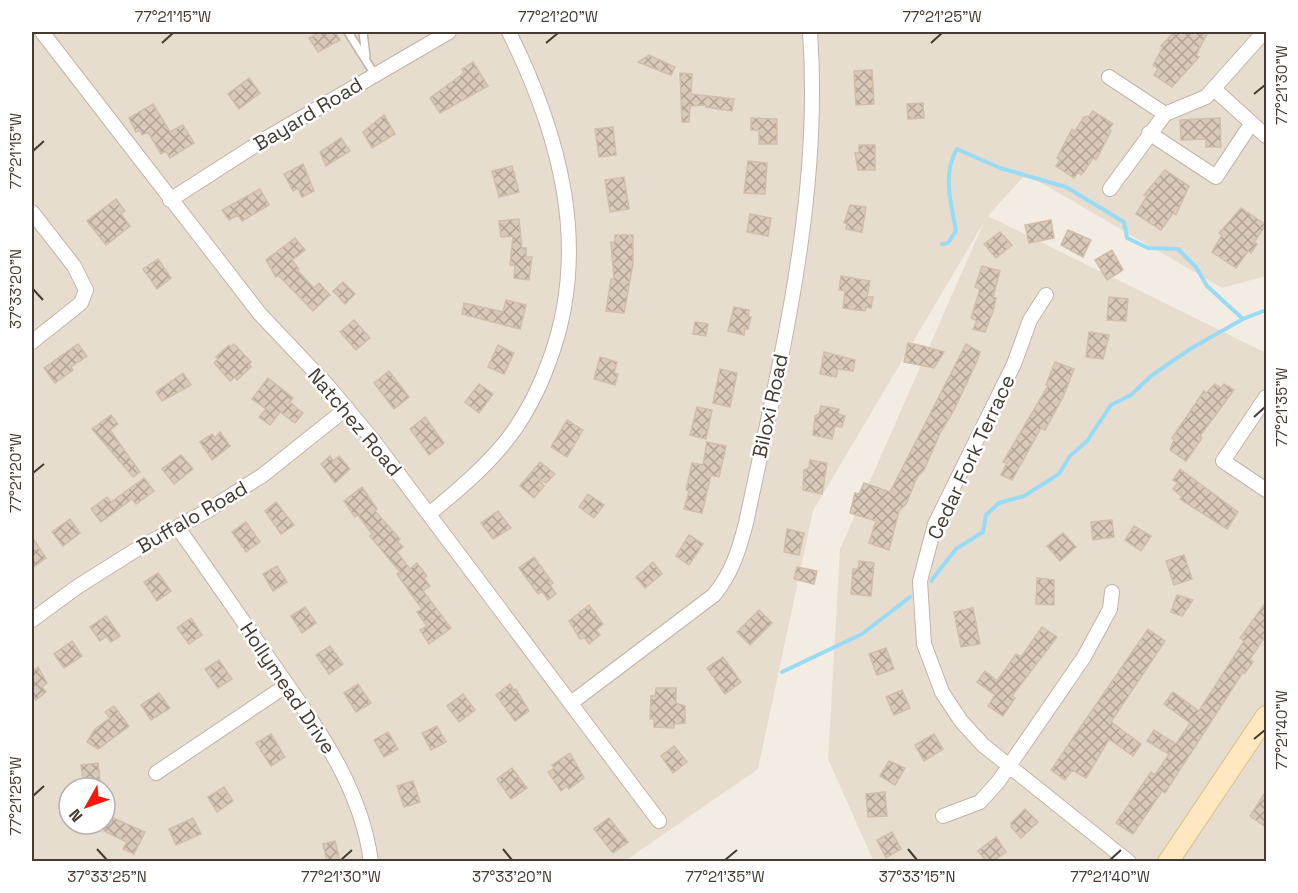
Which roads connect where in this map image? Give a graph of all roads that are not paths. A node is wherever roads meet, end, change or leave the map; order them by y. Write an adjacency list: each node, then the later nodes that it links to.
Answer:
1 (42, 32): 17 (street, Natchez Road)
2 (348, 32): 8 (lane)
3 (363, 32): 8 (lane)
4 (449, 32): 9 (street, Bayard Road)
5 (509, 32): 24 (street)
6 (810, 32): 29 (street, Biloxi Road)
7 (1264, 32): 11 (street)
8 (366, 60): 9 (lane)
9 (375, 75): 17 (street, Bayard Road)
10 (1109, 77): 12 (street)
11 (1214, 89): 12 (street); 13 (street)
12 (1164, 114): 14 (street)
13 (1251, 124): 14 (street); 15 (street)
14 (1149, 133): 16 (street)
15 (1266, 136)
16 (1110, 189)
17 (170, 200): 22 (street, Natchez Road)
18 (32, 212): 20 (street)
19 (1046, 295): 31 (street, Cedar Fork Terrace)
20 (32, 342)
21 (1266, 397): 23 (street)
22 (347, 408): 24 (street, Natchez Road); 25 (street, Buffalo Road)
23 (1266, 490)
24 (429, 514): 29 (street, Natchez Road)
25 (178, 528): 27 (street, Buffalo Road); 28 (street, Hollymead Drive)
26 (1112, 592): 31 (street)
27 (32, 620)
28 (287, 685): 32 (street); 35 (street, Hollymead Drive)
29 (571, 703): 34 (street, Natchez Road)
30 (1266, 716): 37 (street)
31 (1009, 766): 33 (street); 36 (street, Cedar Fork Terrace)
32 (156, 773)
33 (944, 816)
34 (659, 821)
35 (371, 861)
36 (1129, 861)
37 (1168, 861)

